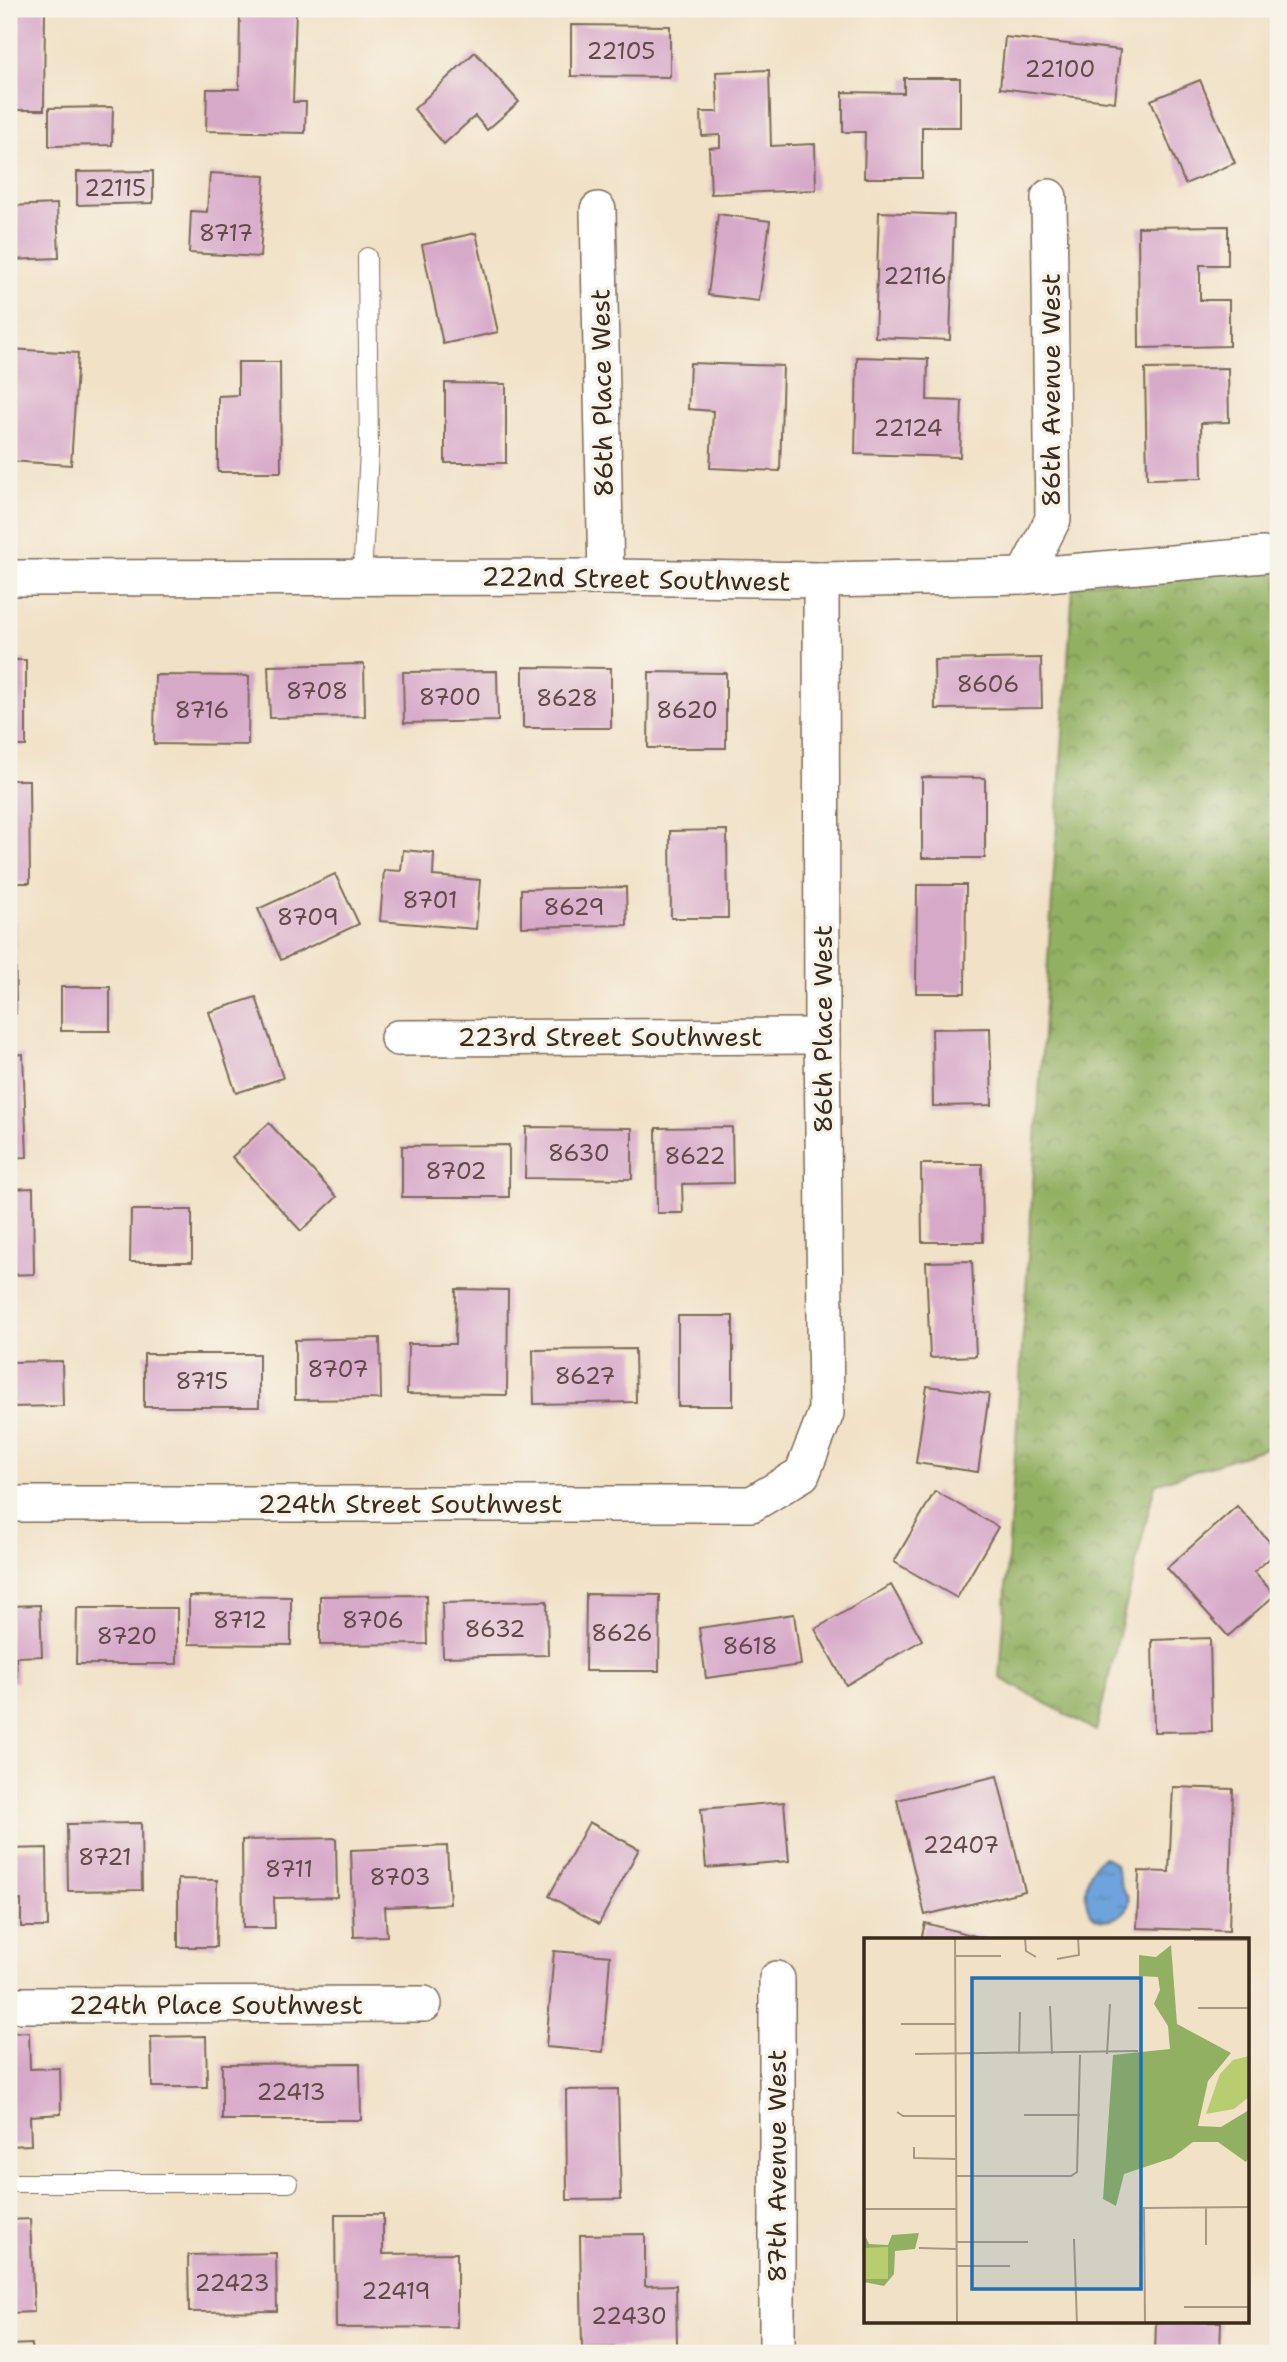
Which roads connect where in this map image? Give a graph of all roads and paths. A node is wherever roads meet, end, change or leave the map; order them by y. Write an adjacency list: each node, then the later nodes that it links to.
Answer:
1 (1049, 197): 5 (street, 86th Avenue West)
2 (598, 210): 7 (street, 86th Place West)
3 (367, 257): 6 (lane)
4 (1263, 555): 5 (street, 222nd Street Southwest)
5 (1024, 576): 9 (street, 222nd Street Southwest)
6 (362, 577): 7 (street, 222nd Street Southwest); 8 (street, 222nd Street Southwest)
7 (607, 577): 9 (street, 222nd Street Southwest)
8 (9, 578)
9 (821, 580): 10 (street, 86th Place West)
10 (822, 1035): 11 (street, 223rd Street Southwest); 12 (street, 86th Place West)
11 (398, 1038)
12 (802, 1474): 13 (street, 224th Street Southwest)
13 (9, 1504)
14 (777, 1979): 19 (street, 87th Avenue West)
15 (424, 2004): 16 (street, 224th Place Southwest)
16 (9, 2005)
17 (9, 2183): 18 (lane)
18 (289, 2183)
19 (777, 2353)

